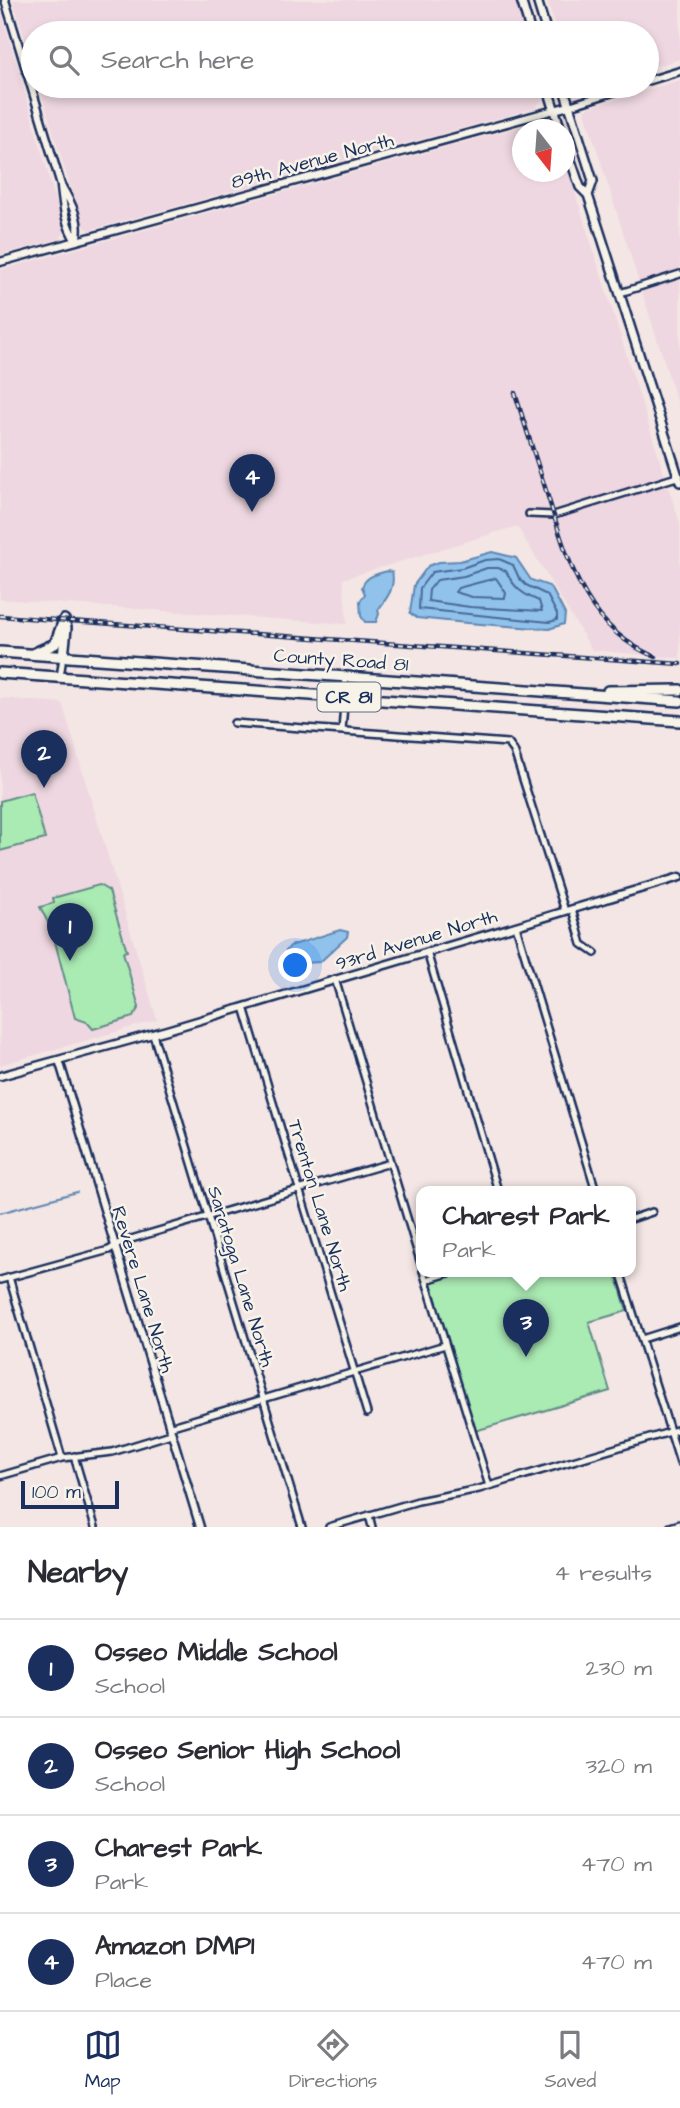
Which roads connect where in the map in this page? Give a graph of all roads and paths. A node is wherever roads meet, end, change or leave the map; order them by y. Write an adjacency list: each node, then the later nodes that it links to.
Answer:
1 (5, 0): 6 (street)
2 (521, 0): 4 (main road)
3 (537, 0): 5 (main road)
4 (527, 21)
5 (543, 21)
6 (21, 53)
7 (680, 71): 8 (street)
8 (659, 77)
9 (35, 98): 18 (street)
10 (551, 98): 14 (main road)
11 (567, 98): 13 (main road)
12 (594, 98): 13 (street, 89th Avenue North)
13 (569, 106): 14 (street, 89th Avenue North); 17 (main road)
14 (554, 109): 15 (main road); 18 (street, 89th Avenue North)
15 (557, 119)
16 (575, 171): 17 (main road)
17 (588, 195): 21 (main road)
18 (76, 241): 19 (street, 89th Avenue North)
19 (0, 262)
20 (680, 274): 21 (street)
21 (620, 293): 22 (main road)
22 (679, 479): 23 (street)
23 (529, 514)
24 (0, 652): 25 (highway, County Road 81 / CR 81)
25 (26, 654): 26 (highway, County Road 81 / CR 81); 26 (highway)
26 (63, 657): 28 (street); 29 (highway, County Road 81 / CR 81)
27 (0, 673): 28 (highway, County Road 81 / CR 81)
28 (60, 677): 32 (highway, County Road 81 / CR 81)
29 (346, 677): 31 (highway, County Road 81 / CR 81); 32 (street)
30 (680, 690): 31 (highway)
31 (568, 693): 33 (highway, County Road 81 / CR 81)
32 (345, 697): 34 (highway, County Road 81 / CR 81); 36 (street)
33 (680, 701)
34 (680, 722)
35 (234, 723): 36 (street)
36 (342, 731): 38 (street)
37 (680, 877): 38 (street, 93rd Avenue North)
38 (568, 910): 39 (street, 93rd Avenue North); 41 (street)
39 (516, 926): 40 (street, 93rd Avenue North); 49 (street)
40 (427, 952): 42 (street, 93rd Avenue North); 48 (street)
41 (595, 953)
42 (335, 979): 43 (street, 93rd Avenue North); 47 (street)
43 (244, 1007): 44 (street, 93rd Avenue North); 50 (street, Trenton Lane North)
44 (153, 1034): 45 (street, 93rd Avenue North); 52 (street, Saratoga Lane North)
45 (59, 1060): 46 (street, 93rd Avenue North); 54 (street, Revere Lane North)
46 (0, 1076)
47 (390, 1163): 50 (street); 55 (street)
48 (497, 1186)
49 (594, 1186)
50 (300, 1189): 52 (street); 65 (street, Trenton Lane North)
51 (652, 1212): 53 (street)
52 (208, 1216): 54 (street); 66 (street, Saratoga Lane North)
53 (636, 1217)
54 (115, 1246): 59 (street); 69 (street, Revere Lane North)
55 (416, 1248)
56 (425, 1277): 61 (street)
57 (435, 1277): 61 (street)
58 (622, 1277): 63 (street)
59 (9, 1278): 60 (street); 72 (street)
60 (0, 1280)
61 (426, 1280): 64 (street)
62 (680, 1327): 63 (street)
63 (642, 1339): 70 (street)
64 (445, 1345): 65 (street); 75 (street)
65 (355, 1372): 66 (street); 67 (street, Trenton Lane North)
66 (263, 1399): 69 (street); 80 (street, Saratoga Lane North)
67 (367, 1413)
68 (680, 1429): 70 (street)
69 (170, 1431): 71 (street); 79 (street, Revere Lane North)
70 (670, 1432): 73 (street); 75 (street)
71 (74, 1456): 72 (street); 78 (street)
72 (62, 1458): 74 (street)
73 (680, 1463)
74 (0, 1475)
75 (488, 1486): 76 (street)
76 (369, 1515): 81 (street); 82 (street)
77 (680, 1524): 83 (street)
78 (95, 1527)
79 (200, 1527)
80 (302, 1527)
81 (329, 1527)
82 (372, 1527)
83 (670, 1527)

